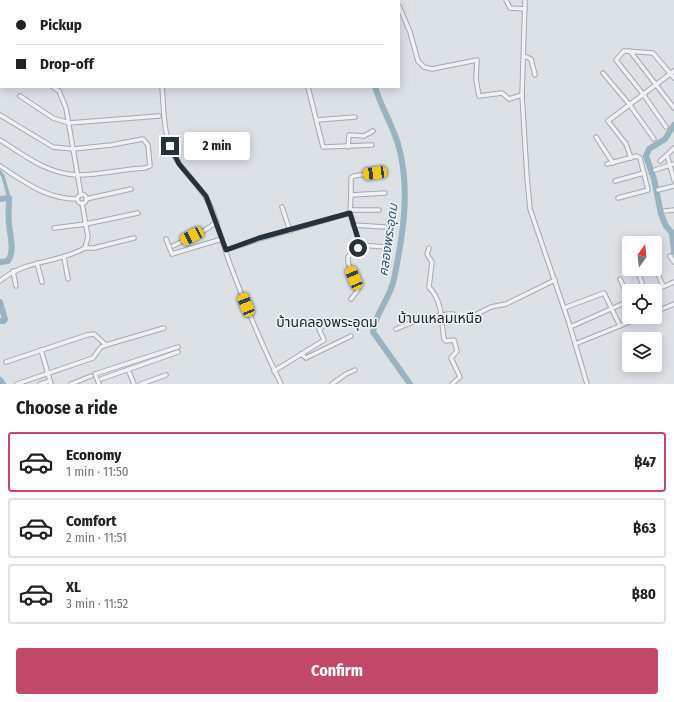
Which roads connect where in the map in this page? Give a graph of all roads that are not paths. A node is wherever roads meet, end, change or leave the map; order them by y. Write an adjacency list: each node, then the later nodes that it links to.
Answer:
1 (506, 0): 4 (street)
2 (525, 0): 4 (street)
3 (400, 8): 16 (street)
4 (525, 10): 6 (street)
5 (630, 51): 7 (street); 11 (street); 15 (street)
6 (524, 56): 9 (street); 16 (street)
7 (672, 72): 10 (street); 11 (street)
8 (603, 73): 18 (street)
9 (535, 75)
10 (674, 78)
11 (657, 84): 15 (street); 19 (street)
12 (162, 88): 66 (street)
13 (308, 88): 23 (street)
14 (59, 89): 24 (street)
15 (643, 94): 18 (street); 25 (street)
16 (522, 95): 89 (street)
17 (20, 96): 24 (street)
18 (629, 104): 29 (street); 37 (street)
19 (674, 108)
20 (0, 115): 35 (street)
21 (159, 116): 24 (street)
22 (355, 117): 23 (street)
23 (317, 120): 33 (street)
24 (69, 123): 35 (street)
25 (666, 127)
26 (373, 131): 27 (street)
27 (363, 136): 32 (street); 33 (street)
28 (596, 137): 39 (street)
29 (654, 139)
30 (0, 140): 47 (street)
31 (372, 145): 32 (street)
32 (363, 146): 33 (street)
33 (348, 147)
34 (674, 148): 36 (street)
35 (73, 149): 47 (street); 47 (street)
36 (667, 155): 38 (street); 43 (street)
37 (631, 158): 39 (street); 46 (street)
38 (660, 162)
39 (613, 163): 40 (street)
40 (607, 164)
41 (674, 164): 43 (street)
42 (0, 166): 57 (street)
43 (669, 166): 44 (street); 48 (street)
44 (655, 170)
45 (375, 173): 55 (street)
46 (644, 173): 49 (street); 56 (street)
47 (78, 175): 54 (street)
48 (674, 180)
49 (614, 181)
50 (674, 186): 52 (street)
51 (131, 189): 58 (street)
52 (658, 190)
53 (384, 193): 55 (street)
54 (80, 195): 57 (street); 58 (street)
55 (352, 196): 64 (street)
56 (618, 198)
57 (77, 199): 59 (street)
58 (86, 199): 59 (street)
59 (82, 203): 67 (street)
60 (282, 207): 71 (street)
61 (379, 210): 64 (street)
62 (674, 210): 63 (street)
63 (665, 211)
64 (350, 212): 68 (street); 71 (street)
65 (138, 213): 67 (street)
66 (217, 222): 74 (street); 76 (street)
67 (86, 224): 70 (street); 78 (street)
68 (353, 225): 69 (street); 75 (street)
69 (385, 227)
70 (54, 228)
71 (290, 230): 80 (street)
72 (134, 238): 78 (street)
73 (166, 239): 74 (street)
74 (222, 239): 80 (street)
75 (360, 245): 77 (street); 96 (street)
76 (173, 246)
77 (386, 247)
78 (85, 248): 82 (street)
79 (429, 248): 102 (street)
80 (226, 250): 118 (street)
81 (670, 256): 83 (street)
82 (64, 257): 84 (street); 87 (street)
83 (674, 262)
84 (37, 263): 85 (street); 91 (street)
85 (13, 271): 90 (street); 94 (street)
86 (659, 276): 95 (street)
87 (68, 279)
88 (620, 279): 93 (street)
89 (555, 280): 99 (street); 102 (street)
90 (0, 281)
91 (42, 282)
92 (674, 282): 95 (street)
93 (622, 284)
94 (16, 286)
95 (664, 286)
96 (350, 299)
97 (622, 304): 100 (street)
98 (674, 304): 101 (street)
99 (564, 308): 100 (street); 106 (street)
100 (612, 309): 105 (street); 106 (street)
101 (662, 309)
102 (442, 315): 108 (street); 133 (street)
103 (330, 321): 115 (street)
104 (625, 324): 105 (street)
105 (620, 326): 110 (street)
106 (570, 327): 110 (street)
107 (164, 328): 111 (street)
108 (396, 330)
109 (351, 336): 115 (street)
110 (575, 344): 134 (street)
111 (106, 345): 113 (street); 120 (street)
112 (178, 347): 128 (street)
113 (40, 350): 116 (street); 120 (street)
114 (178, 352): 117 (street)
115 (301, 354): 118 (street)
116 (6, 362)
117 (128, 369): 123 (street); 129 (street)
118 (274, 370): 131 (street)
119 (355, 370): 132 (street)
120 (48, 374): 124 (street); 125 (street)
121 (166, 375): 130 (street)
122 (91, 376): 127 (street)
123 (101, 379)
124 (51, 383): 126 (street)
125 (17, 384)
126 (40, 384)
127 (71, 384)
128 (99, 384)
129 (134, 384)
130 (141, 384)
131 (281, 384)
132 (332, 384)
133 (452, 384)
134 (587, 384)

